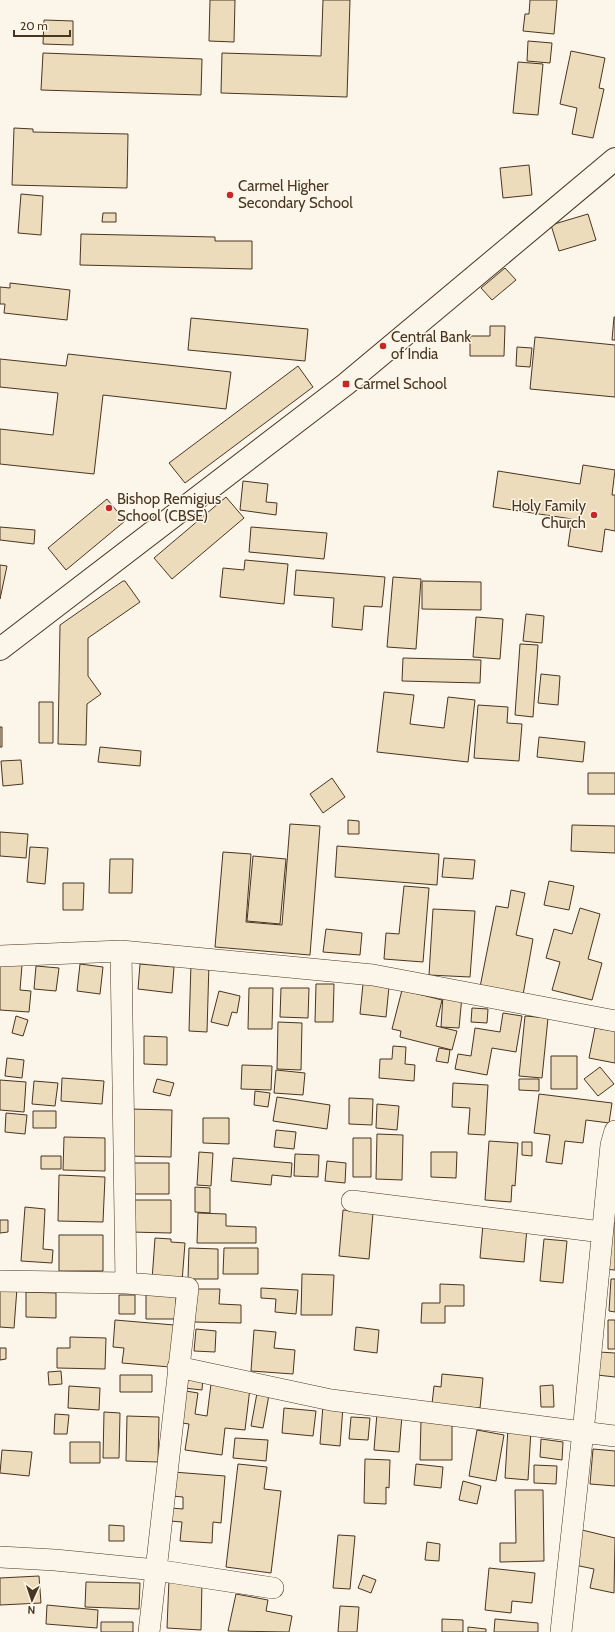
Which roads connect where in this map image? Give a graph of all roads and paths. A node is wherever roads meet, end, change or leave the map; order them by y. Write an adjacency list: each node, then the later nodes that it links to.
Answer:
1 (615, 159): 2 (main road)
2 (0, 649)
3 (121, 951): 4 (street); 5 (street); 10 (street)
4 (0, 956)
5 (615, 1021)
6 (615, 1131): 8 (street)
7 (352, 1201): 8 (street)
8 (602, 1232): 12 (street)
9 (0, 1281): 10 (street)
10 (126, 1283): 11 (street)
11 (178, 1368): 12 (street); 15 (street)
12 (583, 1432): 13 (street); 18 (street)
13 (615, 1436)
14 (0, 1557): 15 (street)
15 (156, 1570): 16 (street); 17 (street)
16 (273, 1588)
17 (149, 1632)
18 (561, 1632)

